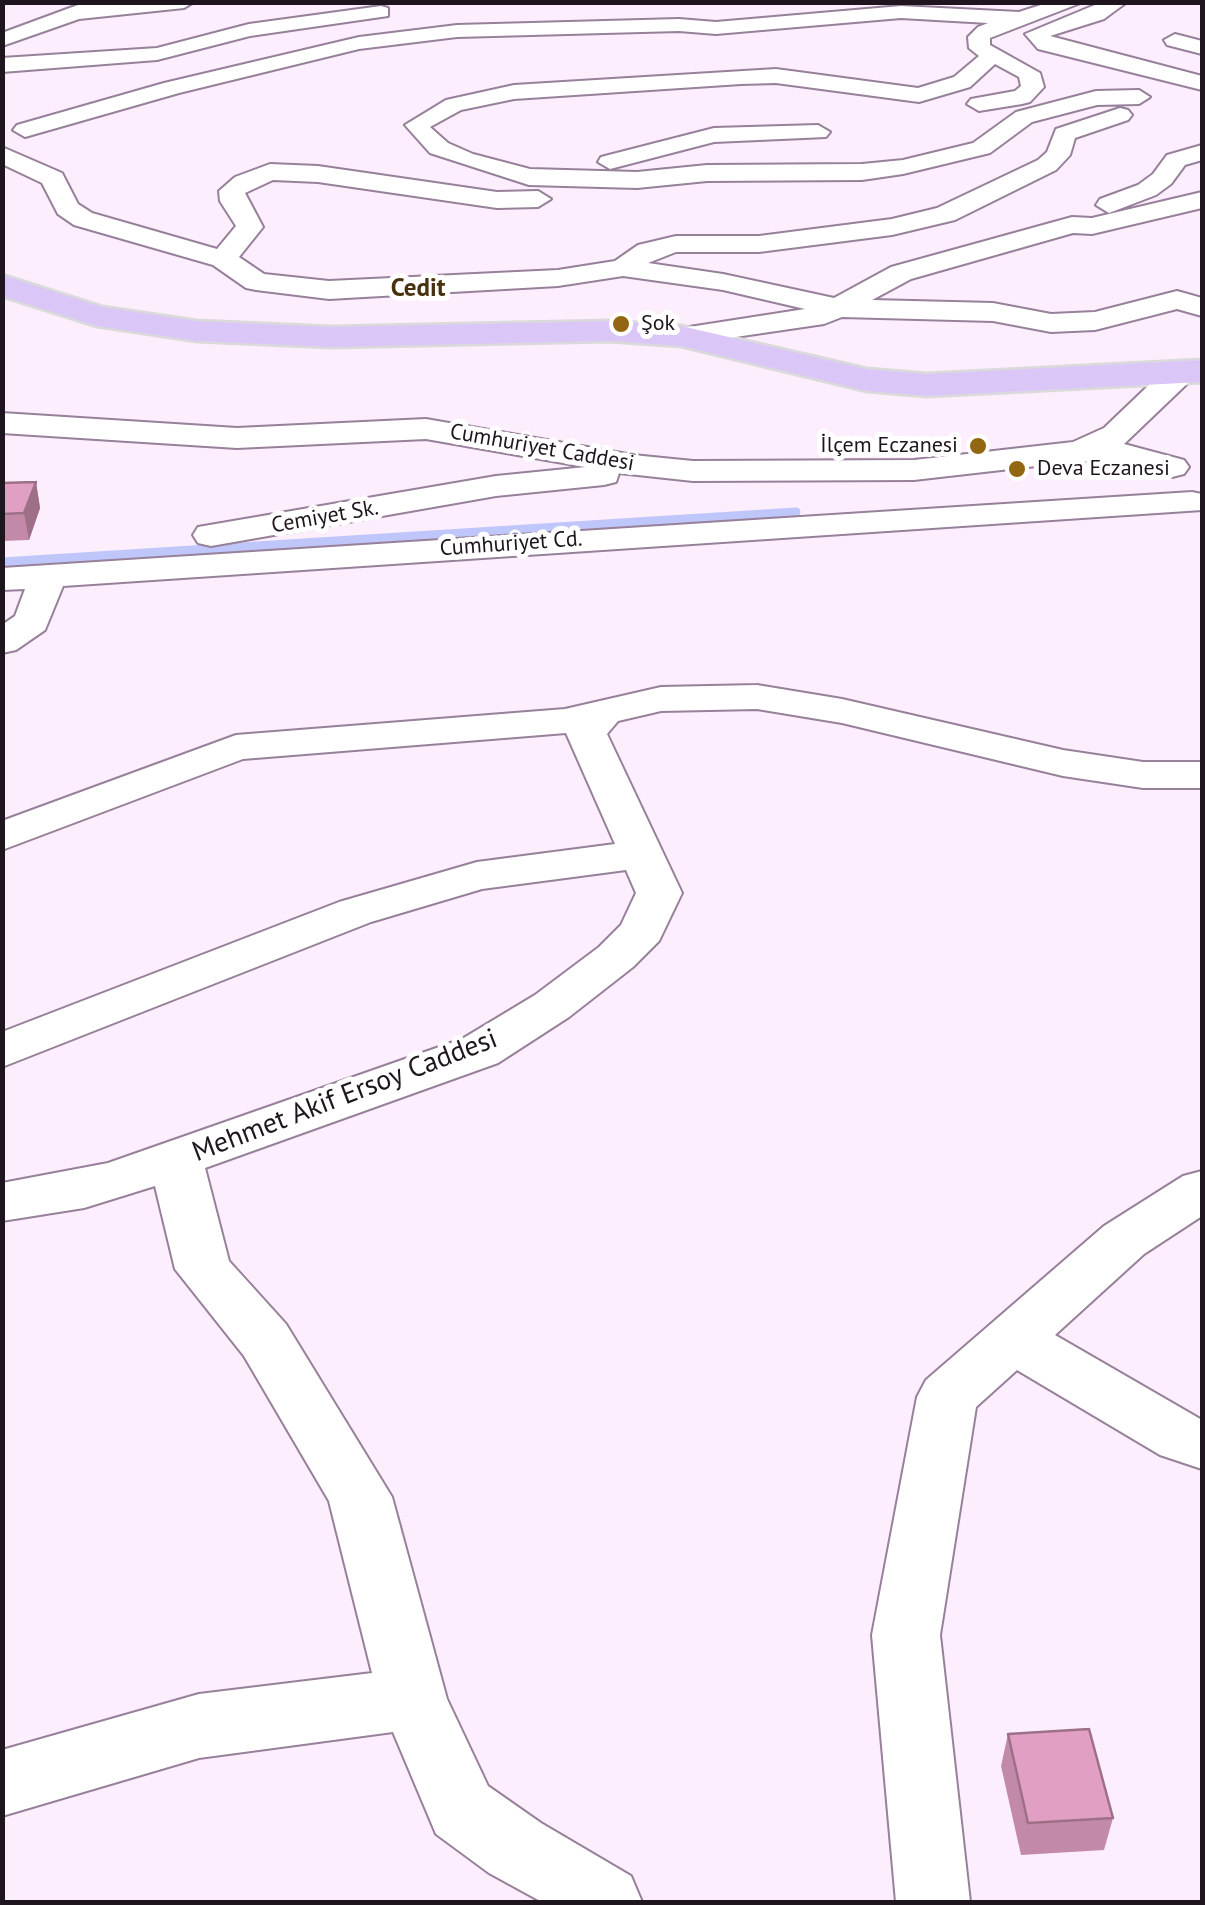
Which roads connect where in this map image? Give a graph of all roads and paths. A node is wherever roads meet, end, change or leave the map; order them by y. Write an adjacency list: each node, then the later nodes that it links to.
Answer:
1 (106, 2): 6 (street)
2 (184, 2): 6 (street)
3 (324, 2): 8 (street)
4 (1073, 2): 10 (street)
5 (1117, 2): 20 (street)
6 (71, 8): 11 (street); 14 (street)
7 (403, 10): 8 (street)
8 (344, 16): 19 (street)
9 (568, 17): 13 (street)
10 (1020, 18): 12 (street); 18 (street)
11 (2, 19)
12 (716, 28): 13 (street); 17 (street)
13 (458, 31): 29 (street)
14 (2, 40)
15 (1176, 40): 16 (street)
16 (1202, 48)
17 (515, 50)
18 (991, 57): 24 (street); 27 (street)
19 (2, 65)
20 (1126, 66): 22 (street); 25 (street)
21 (696, 82): 24 (street); 30 (street); 39 (street)
22 (1202, 83)
23 (52, 96): 29 (street)
24 (910, 96): 26 (street)
25 (1139, 97): 38 (street); 43 (street)
26 (877, 112)
27 (964, 114)
28 (849, 123): 33 (street)
29 (25, 130): 32 (street)
30 (714, 135): 33 (street); 37 (street)
31 (927, 136): 34 (street)
32 (2, 141)
33 (817, 141): 38 (street)
34 (895, 143)
35 (1202, 152): 41 (street)
36 (2, 154): 42 (street)
37 (610, 162)
38 (707, 173): 39 (street)
39 (638, 180): 42 (street)
40 (1202, 200): 41 (street)
41 (1072, 225): 47 (street)
42 (223, 259): 43 (street)
43 (623, 268): 47 (street)
44 (1175, 269): 46 (street)
45 (2, 285): 48 (main road)
46 (1190, 303): 47 (street)
47 (840, 308): 48 (street)
48 (681, 336): 49 (main road)
49 (1195, 373): 51 (street); 53 (street)
50 (2, 423): 52 (street, Cumhuriyet Caddesi)
51 (1080, 451): 52 (street, Cumhuriyet Caddesi); 53 (street, Cumhuriyet Caddesi)
52 (646, 467): 55 (street, Cemiyet Sk.)
53 (1179, 481): 54 (street); 54 (street)
54 (1020, 512): 56 (street, Cumhuriyet Cd.)
55 (2, 548)
56 (48, 575): 57 (street, Cumhuriyet Cd.); 58 (street)
57 (2, 578)
58 (2, 642)
59 (604, 712): 60 (street); 61 (street); 62 (street, Mehmet Akif Ersoy Caddesi)
60 (1202, 775)
61 (2, 836)
62 (644, 854): 63 (street); 64 (street, Mehmet Akif Ersoy Caddesi)
63 (2, 1051)
64 (176, 1160): 66 (street, Mehmet Akif Ersoy Caddesi); 69 (street)
65 (1202, 1190): 67 (street)
66 (2, 1202)
67 (1013, 1339): 68 (street); 72 (street)
68 (1202, 1445)
69 (413, 1699): 70 (street); 71 (street)
70 (2, 1782)
71 (605, 1902)
72 (934, 1902)

